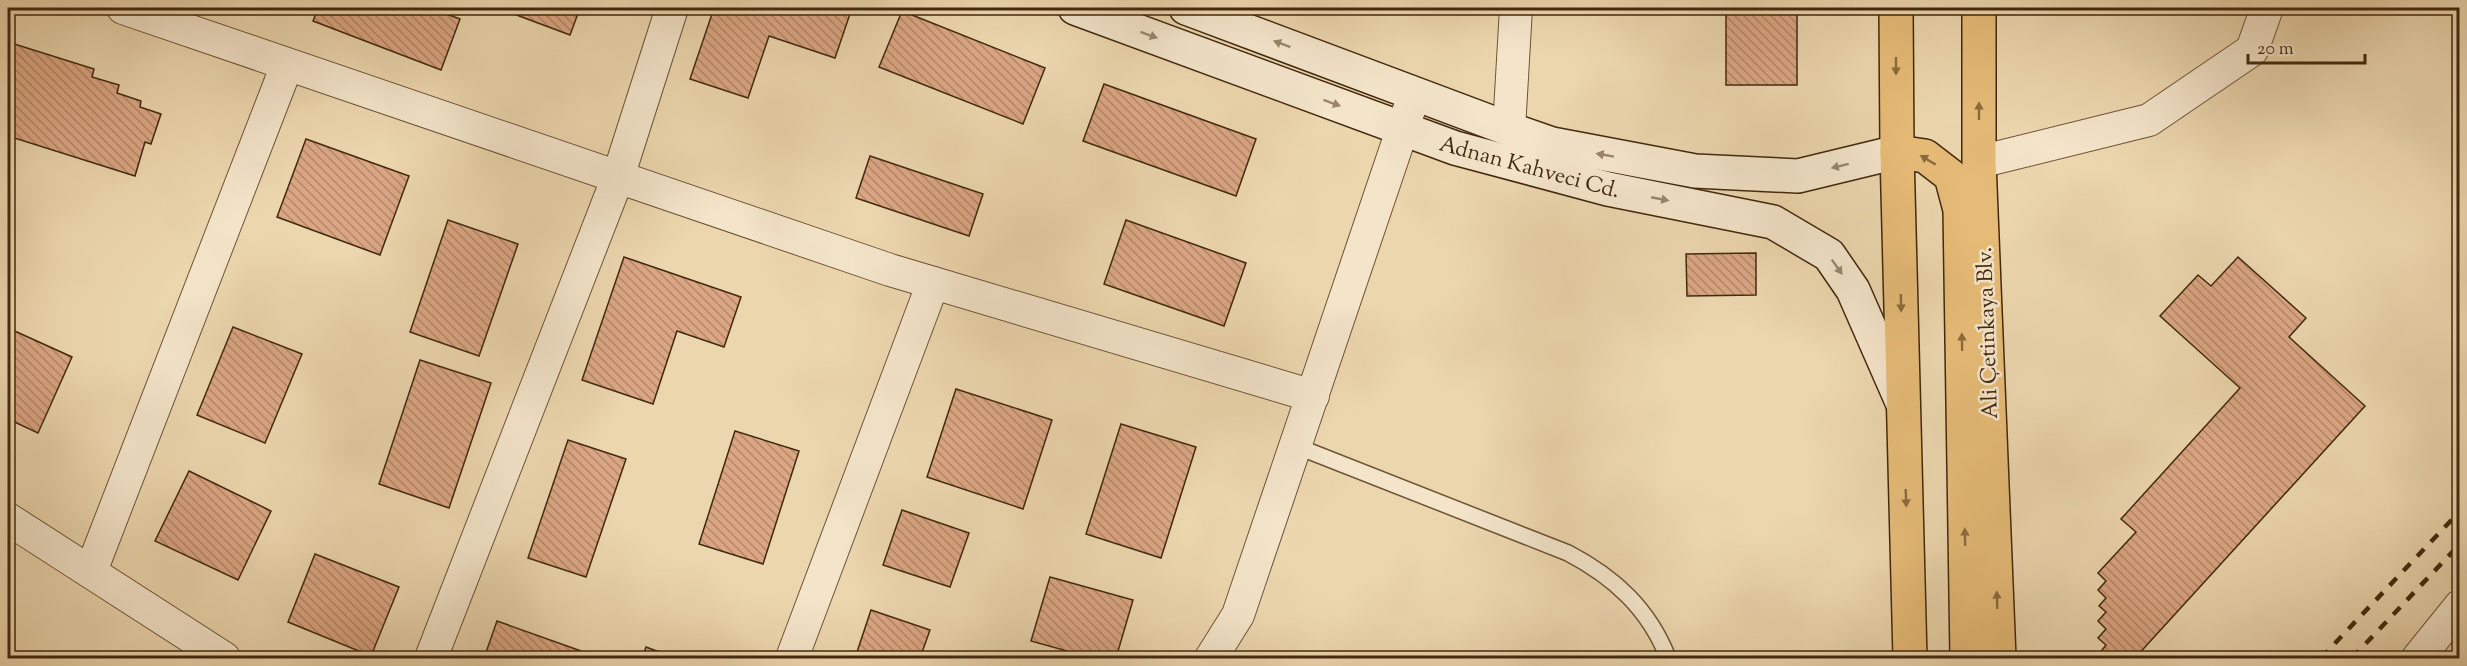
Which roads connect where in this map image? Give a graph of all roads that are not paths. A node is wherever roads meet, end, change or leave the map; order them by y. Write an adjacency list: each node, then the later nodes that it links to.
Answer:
1 (123, 8): 9 (street)
2 (672, 8): 15 (street)
3 (1075, 8): 11 (street, Adnan Kahveci Cd., one-way to 11)
4 (1186, 8): 10 (street, Adnan Kahveci Cd., one-way to 4)
5 (1516, 8): 12 (street)
6 (1896, 8): 13 (main road, one-way to 13)
7 (1979, 8): 14 (main road, Ali Çetinkaya Blv., one-way to 7)
8 (2266, 8): 14 (street)
9 (286, 65): 15 (street); 21 (street)
10 (1414, 95): 11 (street); 12 (street, Adnan Kahveci Cd.)
11 (1403, 129): 17 (street); 18 (street, Adnan Kahveci Cd., one-way to 18)
12 (1509, 129): 13 (street, Adnan Kahveci Cd., one-way to 12)
13 (1897, 152): 18 (main road, one-way to 18); 29 (main road, one-way to 13)
14 (1979, 162): 30 (main road, Ali Çetinkaya Blv., one-way to 14)
15 (618, 177): 16 (street); 24 (street)
16 (933, 283): 17 (street); 25 (street)
17 (1313, 396): 19 (street)
18 (1903, 404): 28 (main road, one-way to 28)
19 (1296, 446): 26 (street); 27 (lane)
20 (8, 519): 21 (street)
21 (91, 571): 23 (street)
22 (2460, 606): 31 (street)
23 (224, 658)
24 (431, 658)
25 (792, 658)
26 (1211, 658)
27 (1668, 658)
28 (1910, 658)
29 (1967, 658)
30 (1999, 658)
31 (2418, 658)

